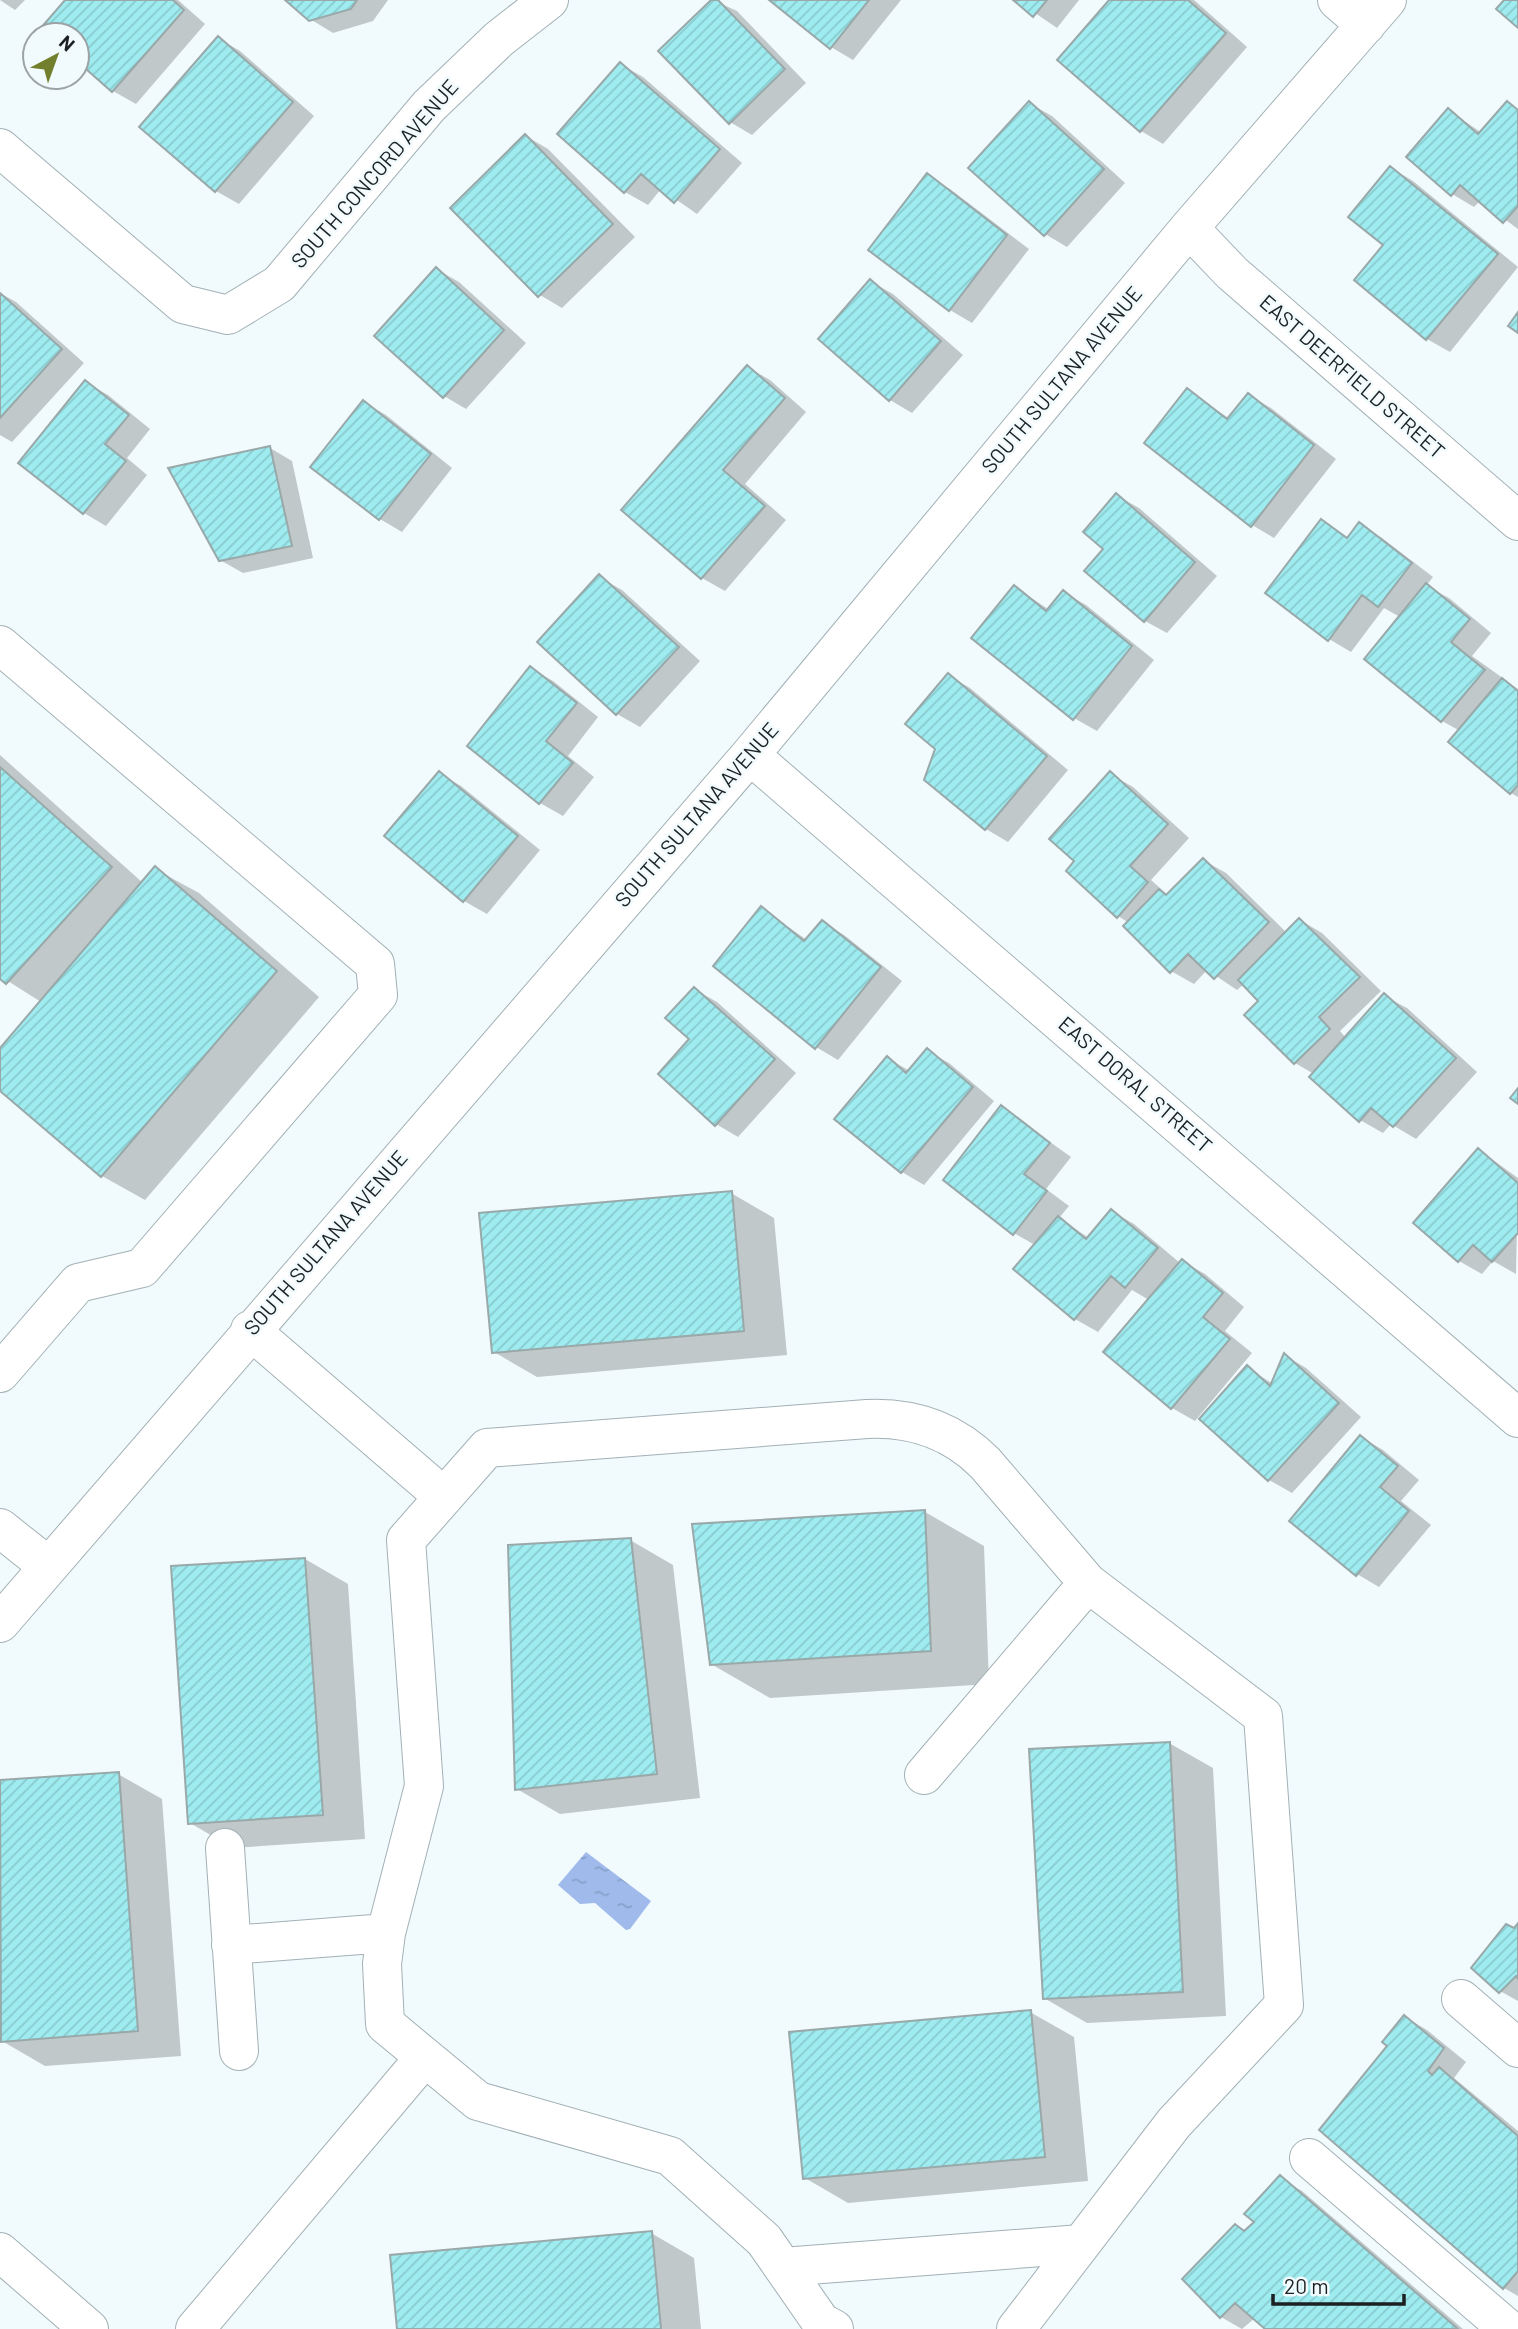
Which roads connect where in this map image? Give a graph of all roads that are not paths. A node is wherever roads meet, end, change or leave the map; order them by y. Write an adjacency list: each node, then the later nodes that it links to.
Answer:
1 (549, 0): 4 (street, SOUTH CONCORD AVENUE)
2 (1337, 0): 3 (street)
3 (1377, 12): 5 (street, SOUTH SULTANA AVENUE)
4 (0, 148)
5 (1189, 228): 6 (street, EAST DEERFIELD STREET); 8 (street, SOUTH SULTANA AVENUE)
6 (1518, 522)
7 (0, 645): 10 (street)
8 (750, 755): 9 (street, SOUTH SULTANA AVENUE); 11 (street, EAST DORAL STREET)
9 (250, 1330): 12 (street); 14 (street, SOUTH SULTANA AVENUE)
10 (0, 1373)
11 (1518, 1418)
12 (444, 1497): 15 (street); 19 (street)
13 (0, 1528): 14 (street)
14 (48, 1566): 16 (street, SOUTH SULTANA AVENUE)
15 (1088, 1583): 17 (street); 26 (street)
16 (0, 1623)
17 (924, 1775)
18 (225, 1848): 20 (street)
19 (386, 1933): 20 (street); 24 (street)
20 (231, 1945): 23 (street)
21 (1461, 1999): 22 (street)
22 (1518, 2048)
23 (239, 2051)
24 (425, 2057): 28 (street); 30 (street)
25 (1309, 2158): 33 (street)
26 (1081, 2244): 28 (street); 32 (street)
27 (0, 2252): 29 (street)
28 (783, 2267): 31 (street)
29 (89, 2329)
30 (195, 2329)
31 (834, 2329)
32 (1016, 2329)
33 (1508, 2329)

